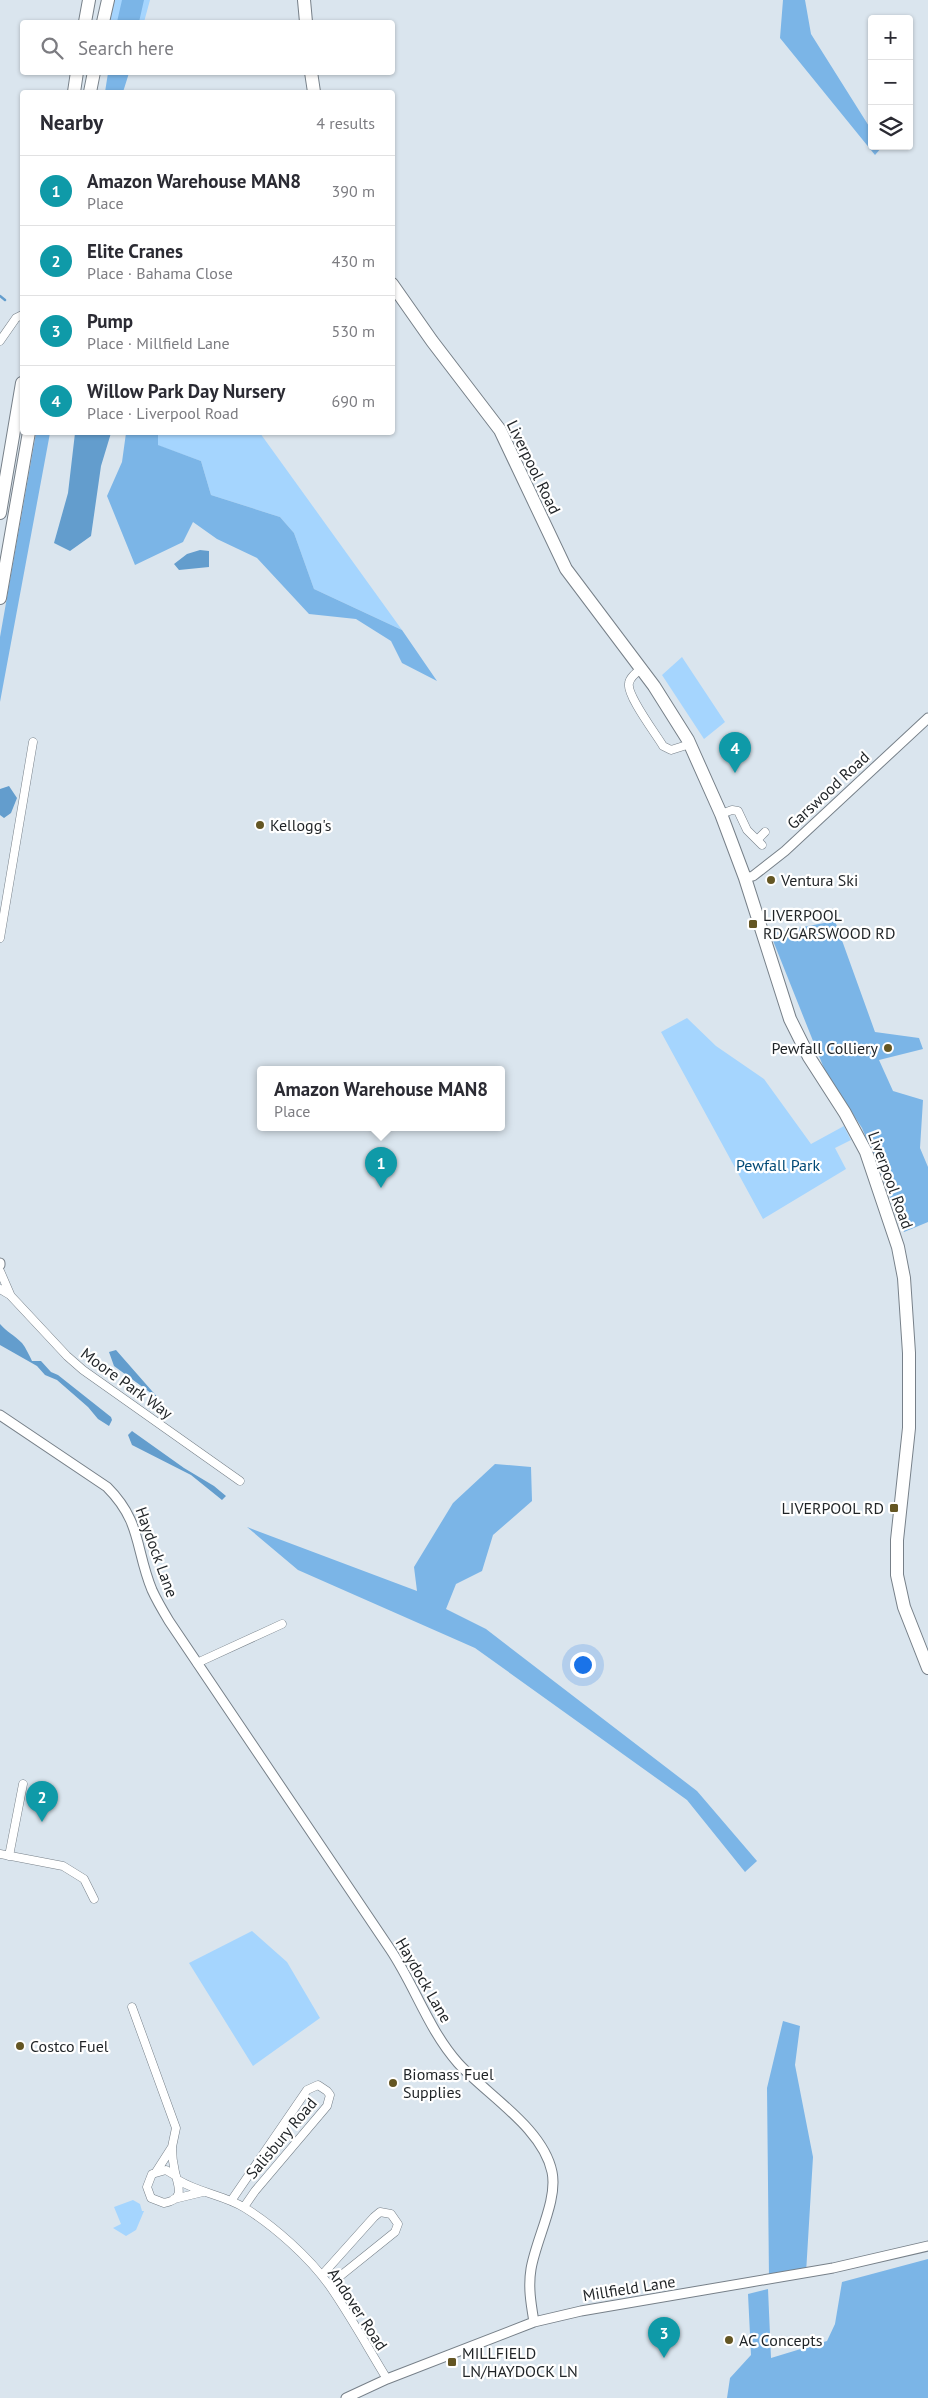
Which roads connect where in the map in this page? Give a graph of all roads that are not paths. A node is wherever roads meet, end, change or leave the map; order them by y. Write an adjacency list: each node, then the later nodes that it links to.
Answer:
1 (89, 0): 4 (highway)
2 (108, 0): 5 (highway)
3 (304, 0): 6 (highway)
4 (85, 20)
5 (104, 20)
6 (306, 20)
7 (77, 75): 10 (highway)
8 (93, 75): 11 (highway)
9 (311, 75): 12 (highway)
10 (74, 90)
11 (90, 90)
12 (314, 90)
13 (395, 288): 20 (highway, Liverpool Road)
14 (20, 316): 15 (street)
15 (0, 341)
16 (20, 395): 18 (highway)
17 (28, 435): 19 (highway)
18 (0, 513)
19 (0, 598)
20 (642, 668): 23 (highway, Liverpool Road); 23 (street)
21 (928, 718): 26 (street, Garswood Road)
22 (33, 742): 27 (street)
23 (690, 744): 24 (highway, Liverpool Road)
24 (722, 814): 25 (street); 26 (highway, Liverpool Road)
25 (764, 832)
26 (745, 878): 35 (highway, Liverpool Road)
27 (0, 938)
28 (0, 1271): 30 (street, Moore Park Way)
29 (0, 1289): 30 (street, Moore Park Way)
30 (10, 1295): 32 (street, Moore Park Way)
31 (0, 1415): 34 (street, Haydock Lane)
32 (240, 1481)
33 (282, 1624): 34 (street)
34 (197, 1663): 51 (street, Haydock Lane)
35 (928, 1668)
36 (24, 1784): 38 (street)
37 (0, 1854): 38 (street)
38 (9, 1856): 39 (street)
39 (94, 1899)
40 (132, 2007): 41 (street)
41 (172, 2147): 42 (street); 43 (street)
42 (156, 2172): 43 (street); 45 (street)
43 (177, 2178): 44 (street, Andover Road); 45 (street)
44 (203, 2192): 45 (street); 46 (street, Andover Road)
45 (174, 2199)
46 (231, 2201): 47 (street, Andover Road); 47 (street, Salisbury Road)
47 (244, 2207): 49 (street, Andover Road)
48 (928, 2246): 51 (street, Millfield Lane)
49 (322, 2275): 50 (street, Andover Road); 50 (street)
50 (329, 2285): 52 (street, Andover Road)
51 (534, 2322): 52 (street, Millfield Lane)
52 (388, 2379): 53 (street, Millfield Lane)
53 (346, 2398)

